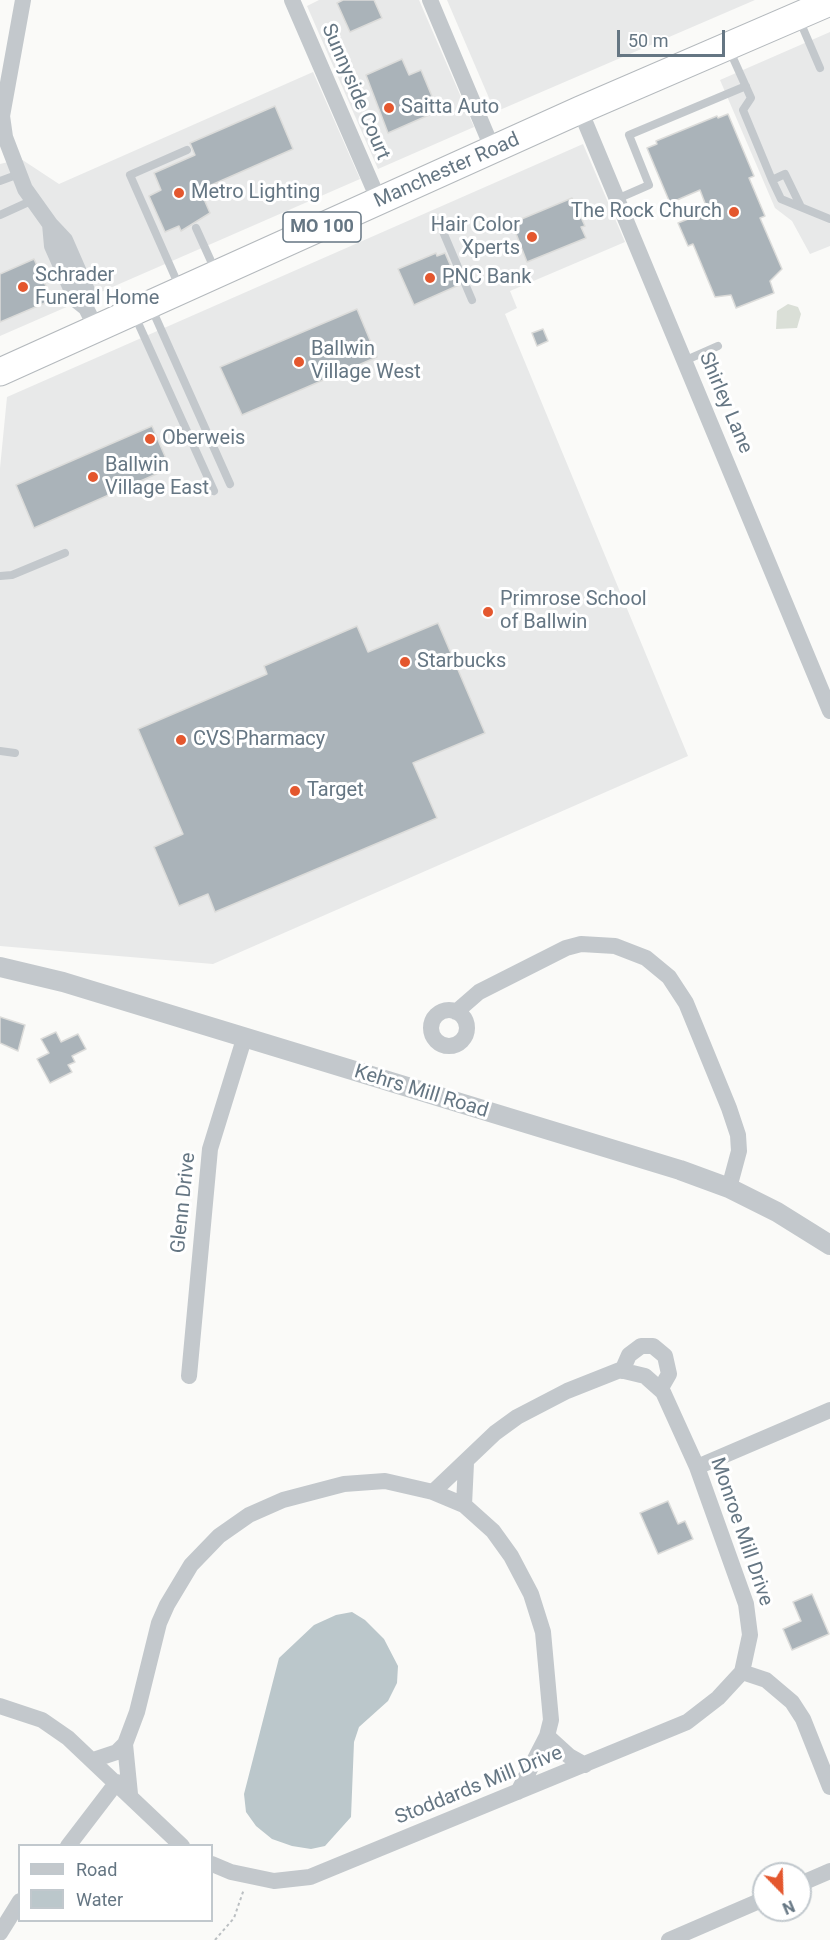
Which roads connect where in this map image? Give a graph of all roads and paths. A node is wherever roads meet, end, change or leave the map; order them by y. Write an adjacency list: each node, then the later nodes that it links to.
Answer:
1 (23, 0): 9 (street)
2 (292, 0): 18 (street, Sunnyside Court)
3 (430, 0): 12 (street)
4 (830, 2): 5 (highway, Manchester Road / MO 100)
5 (797, 16): 6 (highway, Manchester Road / MO 100); 7 (lane)
6 (728, 46): 8 (lane); 10 (highway, Manchester Road / MO 100)
7 (820, 68)
8 (746, 86): 14 (lane); 16 (lane)
9 (3, 94): 13 (street)
10 (580, 110): 12 (highway, Manchester Road / MO 100); 16 (street, Shirley Lane)
11 (187, 150): 25 (lane)
12 (493, 150): 18 (highway, Manchester Road / MO 100)
13 (18, 174): 15 (lane); 17 (street)
14 (771, 178): 19 (lane); 19 (lane)
15 (0, 181)
16 (617, 199): 30 (street, Shirley Lane)
17 (33, 200): 20 (lane); 28 (street)
18 (379, 201): 24 (highway, Manchester Road / MO 100)
19 (801, 207): 21 (lane)
20 (0, 215)
21 (830, 219)
22 (438, 220): 26 (lane)
23 (196, 228): 24 (lane)
24 (217, 276): 25 (highway, Manchester Road / MO 100)
25 (182, 292): 27 (highway, Manchester Road / MO 100)
26 (472, 300)
27 (142, 310): 28 (highway, Manchester Road / MO 100); 32 (lane); 33 (lane)
28 (91, 319): 31 (highway, Manchester Road / MO 100)
29 (718, 346): 30 (lane)
30 (684, 361): 36 (street, Shirley Lane)
31 (1, 375)
32 (230, 484)
33 (213, 491)
34 (65, 553): 35 (lane)
35 (0, 576)
36 (830, 711)
37 (0, 751): 38 (lane)
38 (15, 753)
39 (0, 967): 41 (street, Kehrs Mill Road)
40 (456, 1012): 42 (street)
41 (244, 1039): 42 (street, Kehrs Mill Road); 45 (street, Glenn Drive)
42 (729, 1188): 43 (street, Kehrs Mill Road)
43 (830, 1245)
44 (622, 1371): 46 (street, Monroe Mill Drive); 46 (street); 48 (street)
45 (189, 1376)
46 (661, 1388): 49 (street, Monroe Mill Drive)
47 (830, 1410): 49 (street)
48 (466, 1463): 50 (street); 51 (street)
49 (697, 1467): 52 (street, Monroe Mill Drive)
50 (433, 1492): 51 (street); 55 (street)
51 (464, 1504): 54 (street)
52 (742, 1672): 57 (street, Stoddards Mill Drive); 58 (street)
53 (0, 1706): 56 (street)
54 (547, 1736): 57 (street); 60 (street)
55 (125, 1744): 56 (street); 59 (street)
56 (93, 1760): 59 (street)
57 (585, 1765): 60 (street, Stoddards Mill Drive)
58 (830, 1787)
59 (124, 1788): 61 (street); 62 (street)
60 (519, 1792): 65 (street, Stoddards Mill Drive)
61 (69, 1844)
62 (181, 1844)
63 (213, 1864): 65 (street, Stoddards Mill Drive)
64 (830, 1871): 66 (street)
65 (247, 1876): 70 (path)
66 (812, 1879)
67 (18, 1904): 69 (street)
68 (752, 1904): 71 (street)
69 (0, 1933)
70 (215, 1940)
71 (669, 1940)

